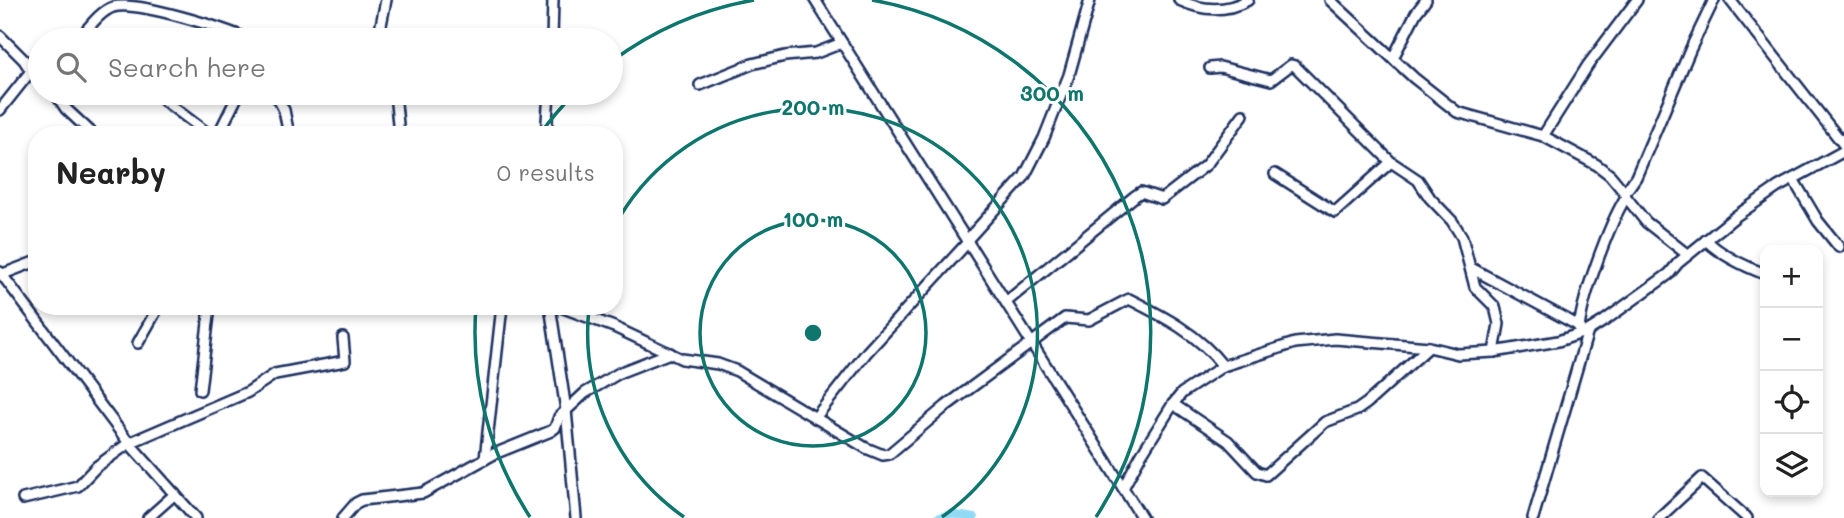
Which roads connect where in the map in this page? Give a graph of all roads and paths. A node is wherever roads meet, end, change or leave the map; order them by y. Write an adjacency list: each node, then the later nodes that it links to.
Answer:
1 (386, 0): 14 (street)
2 (553, 0): 15 (street)
3 (815, 0): 17 (street)
4 (1090, 0): 45 (street)
5 (1179, 0): 6 (street)
6 (1248, 0)
7 (1330, 0): 18 (street)
8 (1426, 0): 18 (street)
9 (1637, 0): 37 (street)
10 (1714, 0): 43 (street)
11 (1730, 0): 38 (street)
12 (89, 28): 13 (street)
13 (216, 28)
14 (380, 28)
15 (552, 28)
16 (0, 36): 19 (street)
17 (842, 43): 22 (street); 45 (street)
18 (1393, 58): 37 (street)
19 (28, 63)
20 (1210, 68): 40 (street)
21 (28, 80): 29 (street)
22 (700, 85)
23 (63, 105): 31 (street)
24 (170, 105): 32 (street)
25 (233, 105): 33 (street)
26 (281, 105): 34 (street)
27 (396, 105): 35 (street)
28 (548, 105): 36 (street)
29 (0, 110)
30 (1243, 115): 52 (street)
31 (84, 126)
32 (198, 126)
33 (222, 126)
34 (287, 126)
35 (398, 126)
36 (547, 126)
37 (1543, 136): 43 (street)
38 (1844, 145)
39 (1844, 151): 42 (street)
40 (1391, 162): 41 (street); 49 (street)
41 (1275, 174)
42 (1793, 179): 44 (street); 46 (street)
43 (1626, 195): 47 (street); 60 (street)
44 (1706, 240): 47 (street); 50 (street)
45 (967, 241): 52 (street); 71 (street)
46 (1839, 247)
47 (1688, 255): 60 (street)
48 (28, 264): 51 (street)
49 (1471, 268): 60 (street); 65 (street)
50 (1760, 272)
51 (1, 273): 53 (street)
52 (1006, 302): 63 (street)
53 (28, 309)
54 (33, 315): 72 (street)
55 (154, 315): 62 (street)
56 (209, 315): 68 (street)
57 (501, 315): 73 (street)
58 (551, 315): 70 (street)
59 (582, 315): 66 (street)
60 (1582, 330): 65 (street); 82 (street)
61 (343, 338): 72 (street)
62 (138, 343)
63 (1032, 343): 67 (street); 71 (street); 74 (street)
64 (1429, 347): 65 (street); 67 (street); 69 (street)
65 (1494, 352)
66 (670, 353): 70 (street); 71 (street)
67 (1223, 366): 69 (street)
68 (200, 390)
69 (1173, 404): 74 (street)
70 (566, 410): 73 (street); 80 (street)
71 (815, 418)
72 (129, 443): 75 (street); 76 (street)
73 (485, 459): 79 (street)
74 (1123, 488): 81 (street)
75 (175, 494): 77 (street); 78 (street)
76 (23, 499)
77 (148, 518)
78 (196, 518)
79 (343, 518)
80 (576, 518)
81 (1142, 518)
82 (1532, 518)
83 (1659, 518): 84 (street)
84 (1748, 518)

